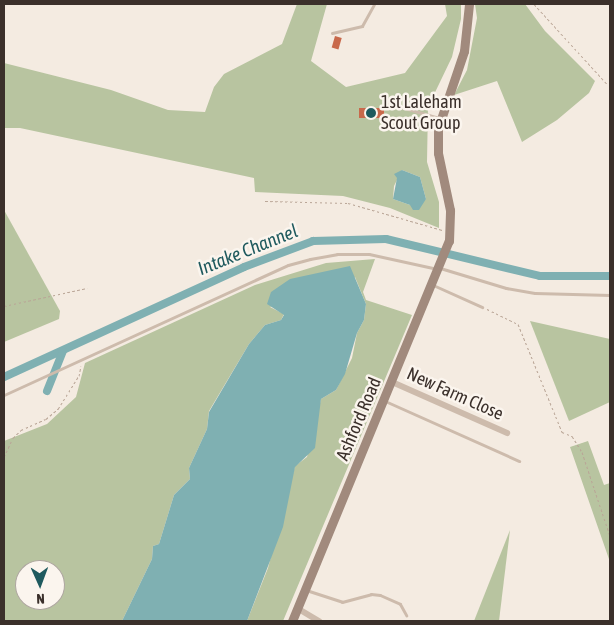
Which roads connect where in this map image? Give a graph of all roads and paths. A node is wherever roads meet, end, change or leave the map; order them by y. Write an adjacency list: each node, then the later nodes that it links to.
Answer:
1 (374, 4): 4 (lane)
2 (470, 4): 7 (main road)
3 (534, 4): 5 (path)
4 (332, 33)
5 (607, 84)
6 (387, 103): 7 (lane)
7 (440, 118): 9 (main road)
8 (265, 201): 9 (path)
9 (450, 237): 10 (main road, Ashford Road)
10 (441, 267): 11 (main road, Ashford Road); 13 (lane); 16 (lane)
11 (434, 285): 15 (lane); 17 (main road, Ashford Road)
12 (87, 288): 14 (path)
13 (610, 294)
14 (4, 306)
15 (482, 307): 23 (path)
16 (82, 359): 18 (lane); 21 (path)
17 (392, 382): 19 (main road, Ashford Road); 20 (street, New Farm Close)
18 (4, 395)
19 (384, 400): 22 (lane); 24 (main road, Ashford Road)
20 (507, 433)
21 (4, 457)
22 (519, 461)
23 (610, 536)
24 (305, 589): 25 (main road, Ashford Road); 26 (lane)
25 (297, 608): 27 (main road, Ashford Road); 28 (street)
26 (406, 615)
27 (292, 621)
28 (319, 621)

